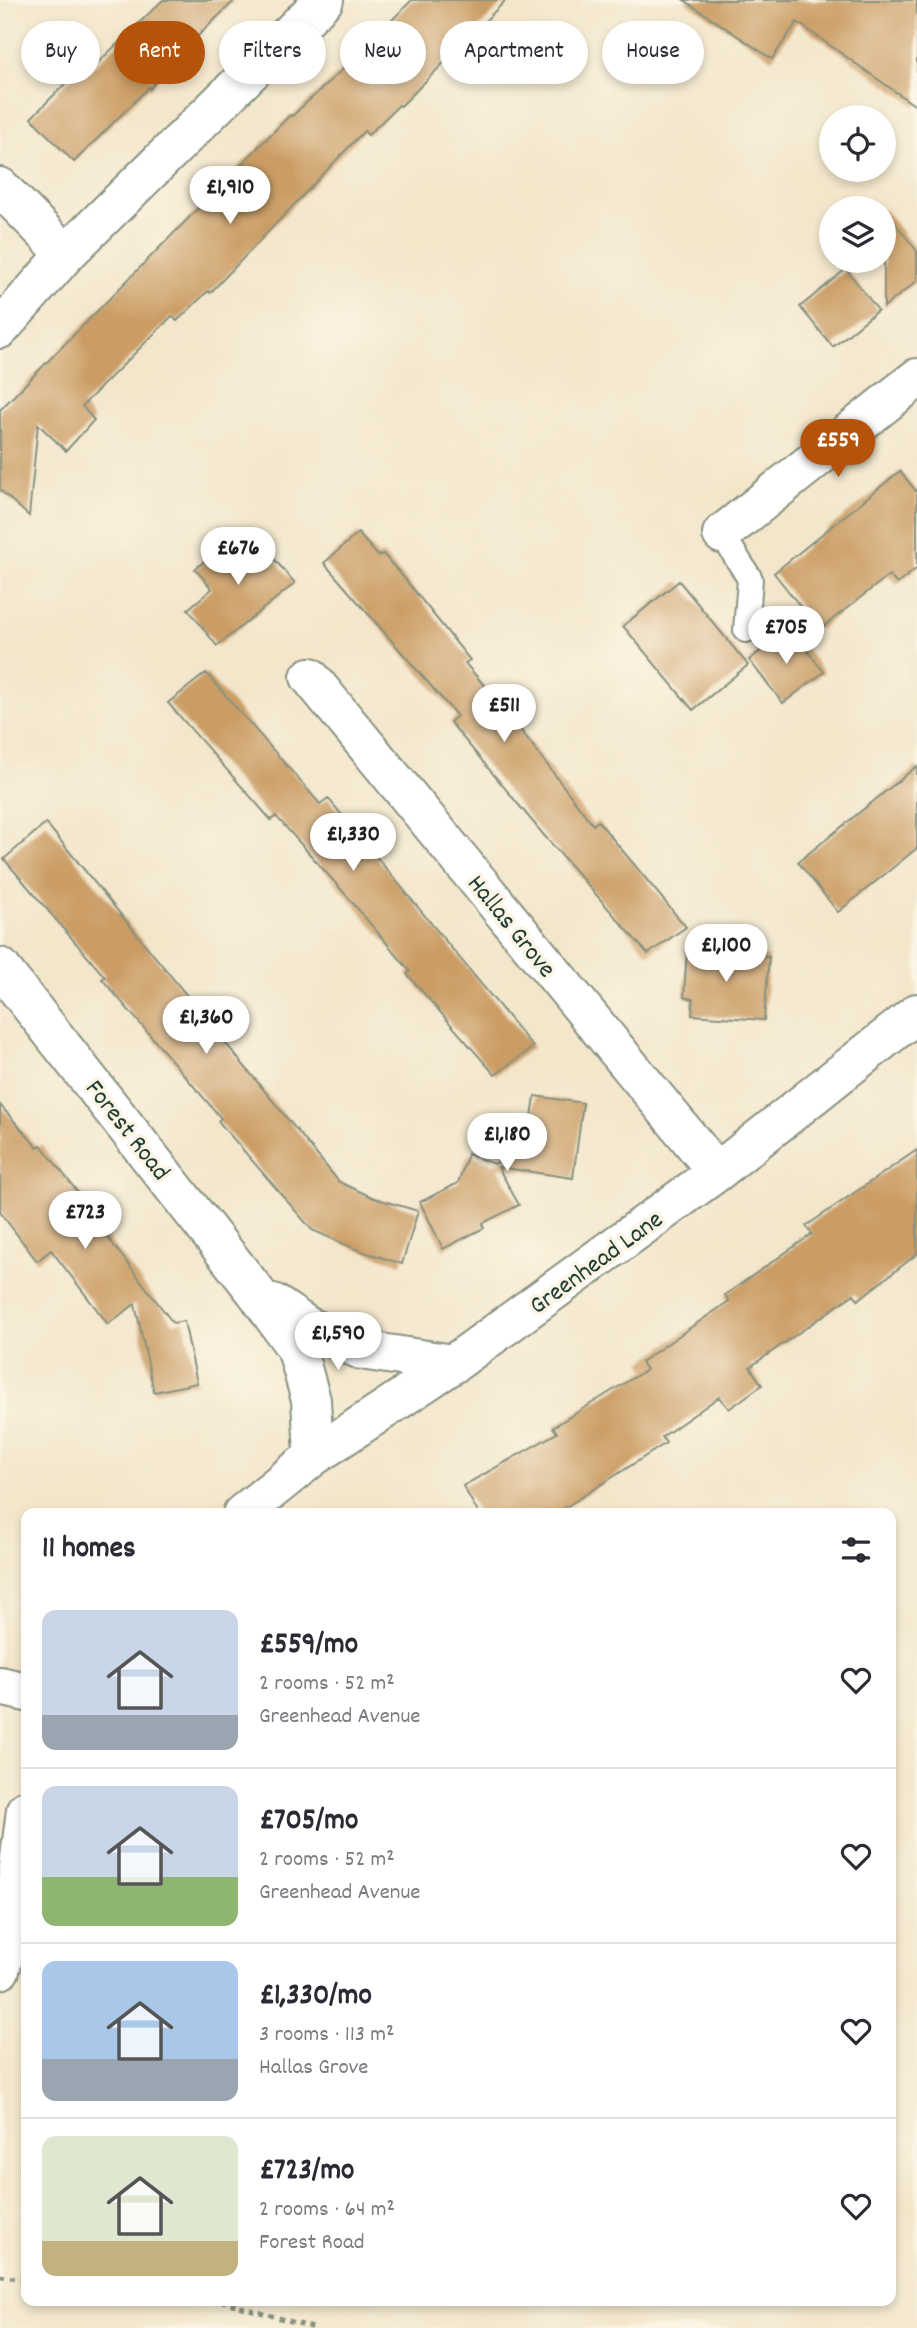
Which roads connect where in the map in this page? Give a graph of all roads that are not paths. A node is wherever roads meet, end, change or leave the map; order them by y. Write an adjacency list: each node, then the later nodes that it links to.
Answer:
1 (324, 0): 3 (street)
2 (0, 187): 3 (street)
3 (66, 254): 4 (street)
4 (0, 329)
5 (917, 378): 6 (street)
6 (722, 534): 7 (lane)
7 (746, 630)
8 (310, 677): 11 (street, Hallas Grove)
9 (0, 967): 12 (street, Forest Road)
10 (917, 1013): 11 (street, Greenhead Lane)
11 (717, 1172): 13 (street, Greenhead Lane)
12 (256, 1292): 13 (street, Forest Road); 14 (street, Forest Road)
13 (453, 1364): 14 (street, Greenhead Lane)
14 (314, 1456): 15 (street, Greenhead Lane)
15 (253, 1506)
16 (0, 1686): 17 (street)
17 (21, 1691)
18 (21, 1850): 19 (street)
19 (0, 1970)

